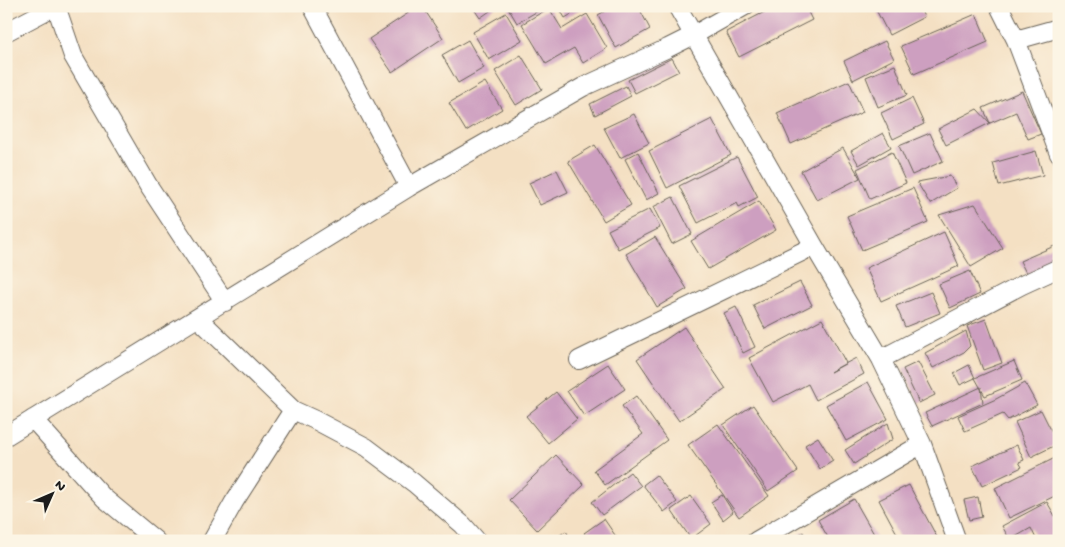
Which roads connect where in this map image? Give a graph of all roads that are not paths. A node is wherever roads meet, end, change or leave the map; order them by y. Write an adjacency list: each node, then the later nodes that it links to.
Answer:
1 (56, 6): 7 (street); 14 (street)
2 (312, 6): 11 (street)
3 (677, 6): 8 (street)
4 (745, 6): 8 (street)
5 (999, 6): 9 (street)
6 (1059, 28): 9 (street)
7 (6, 32)
8 (694, 35): 11 (street); 12 (street)
9 (1016, 40): 10 (street)
10 (1059, 154)
11 (409, 187): 14 (street)
12 (814, 246): 16 (street); 17 (street)
13 (1059, 268): 16 (street)
14 (225, 302): 15 (street)
15 (198, 318): 18 (street); 19 (street)
16 (881, 359): 21 (street)
17 (580, 360)
18 (293, 410): 23 (street); 24 (street)
19 (33, 419): 20 (street); 22 (street)
20 (8, 430)
21 (922, 444): 25 (street); 26 (street)
22 (156, 541)
23 (212, 541)
24 (477, 541)
25 (756, 541)
26 (957, 541)

